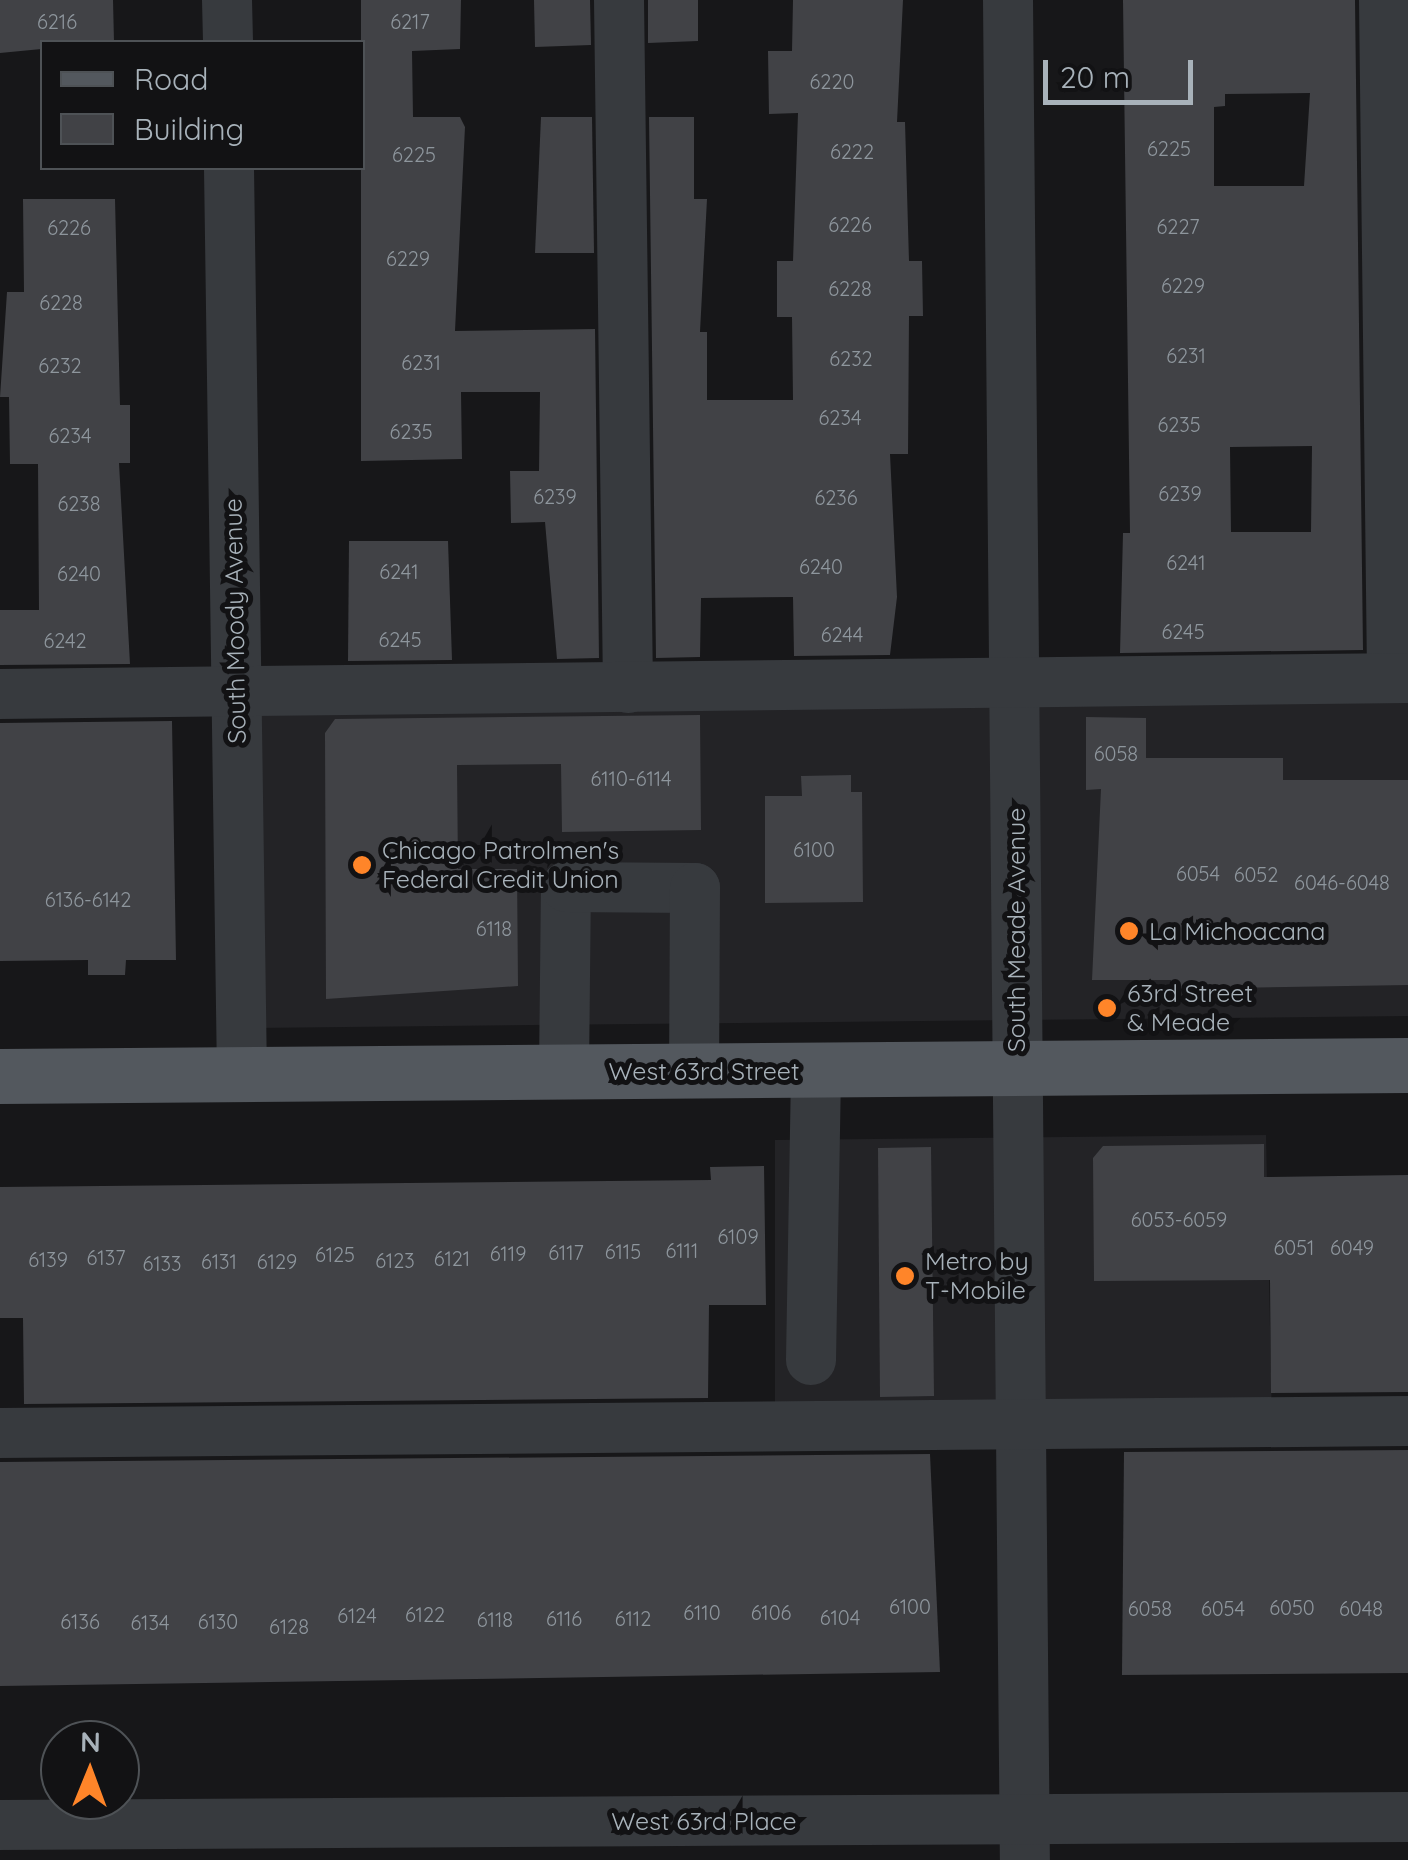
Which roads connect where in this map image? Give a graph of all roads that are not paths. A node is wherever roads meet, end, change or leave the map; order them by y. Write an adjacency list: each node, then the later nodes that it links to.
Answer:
1 (227, 0): 5 (street)
2 (619, 0): 9 (street)
3 (1008, 0): 8 (street, South Meade Avenue)
4 (1384, 0): 7 (street)
5 (228, 40)
6 (230, 170): 10 (street, South Moody Avenue)
7 (1400, 678): 8 (street)
8 (1014, 684): 9 (street); 13 (street, South Meade Avenue)
9 (628, 688): 10 (street)
10 (236, 692): 11 (street); 17 (street, South Moody Avenue)
11 (0, 694)
12 (1408, 1065): 13 (main road, West 63rd Street)
13 (1018, 1069): 15 (main road, West 63rd Street); 21 (street, South Meade Avenue)
14 (694, 1070): 15 (main road, West 63rd Street); 16 (main road, West 63rd Street); 16 (street)
15 (816, 1070): 19 (street)
16 (564, 1072): 17 (main road, West 63rd Street)
17 (242, 1074): 18 (main road, West 63rd Street)
18 (0, 1076)
19 (811, 1360)
20 (1408, 1421): 21 (street)
21 (1021, 1424): 22 (street); 25 (street, South Meade Avenue)
22 (0, 1433)
23 (1408, 1817): 25 (street, West 63rd Place)
24 (0, 1825): 25 (street, West 63rd Place)
25 (1025, 1840)

